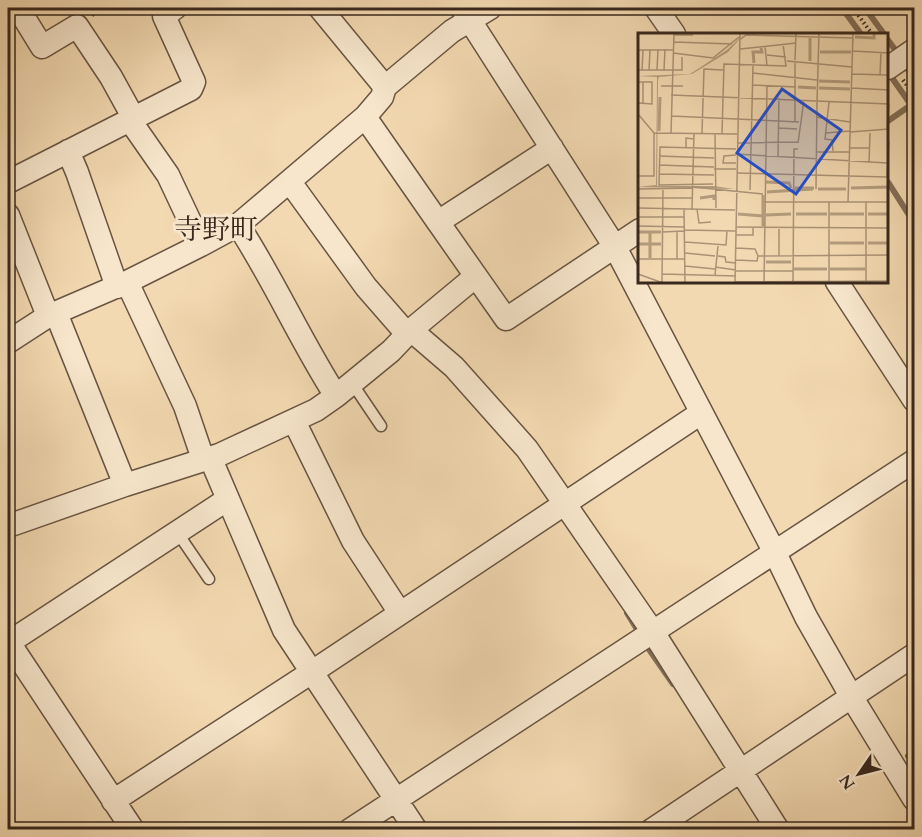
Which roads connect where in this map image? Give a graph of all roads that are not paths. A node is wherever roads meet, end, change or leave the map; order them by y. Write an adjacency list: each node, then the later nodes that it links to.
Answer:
1 (18, 8): 10 (street)
2 (175, 8): 10 (street)
3 (320, 8): 8 (street)
4 (489, 8): 6 (street)
5 (656, 8): 7 (street)
6 (466, 14): 8 (street); 11 (street)
7 (673, 33)
8 (385, 87): 9 (street)
9 (365, 117): 14 (street); 16 (street)
10 (131, 118): 12 (street); 19 (street)
11 (552, 148): 16 (street); 20 (street)
12 (68, 150): 13 (street); 22 (street)
13 (8, 182)
14 (290, 182): 17 (street); 25 (street)
15 (8, 215): 24 (street)
16 (438, 222): 21 (street)
17 (238, 225): 19 (street); 27 (street)
18 (638, 231): 20 (street)
19 (201, 245): 22 (street)
20 (615, 247): 21 (street); 29 (street)
21 (476, 276): 25 (street)
22 (122, 284): 24 (street); 32 (street)
23 (838, 284): 28 (street)
24 (52, 314): 26 (street); 34 (street)
25 (409, 332): 27 (street); 36 (street)
26 (8, 342)
27 (344, 389): 30 (street); 31 (lane)
28 (915, 400)
29 (701, 413): 36 (street); 39 (street)
30 (294, 421): 32 (street); 41 (street)
31 (381, 426)
32 (206, 458): 34 (street); 35 (street)
33 (915, 461): 39 (street)
34 (125, 484): 37 (street)
35 (228, 499): 38 (street); 45 (street)
36 (566, 504): 41 (street); 42 (street)
37 (8, 526)
38 (177, 532): 40 (lane); 43 (street)
39 (775, 553): 42 (street); 46 (street)
40 (209, 579)
41 (400, 613): 45 (street)
42 (653, 632): 47 (street); 48 (street)
43 (8, 642): 50 (street)
44 (915, 655): 46 (street)
45 (312, 672): 48 (street); 50 (street)
46 (851, 696): 47 (street); 49 (street)
47 (741, 771): 54 (street); 55 (street)
48 (396, 799): 52 (street); 53 (street)
49 (915, 799)
50 (114, 801): 51 (street)
51 (133, 830)
52 (350, 830)
53 (417, 830)
54 (652, 830)
55 (778, 830)

